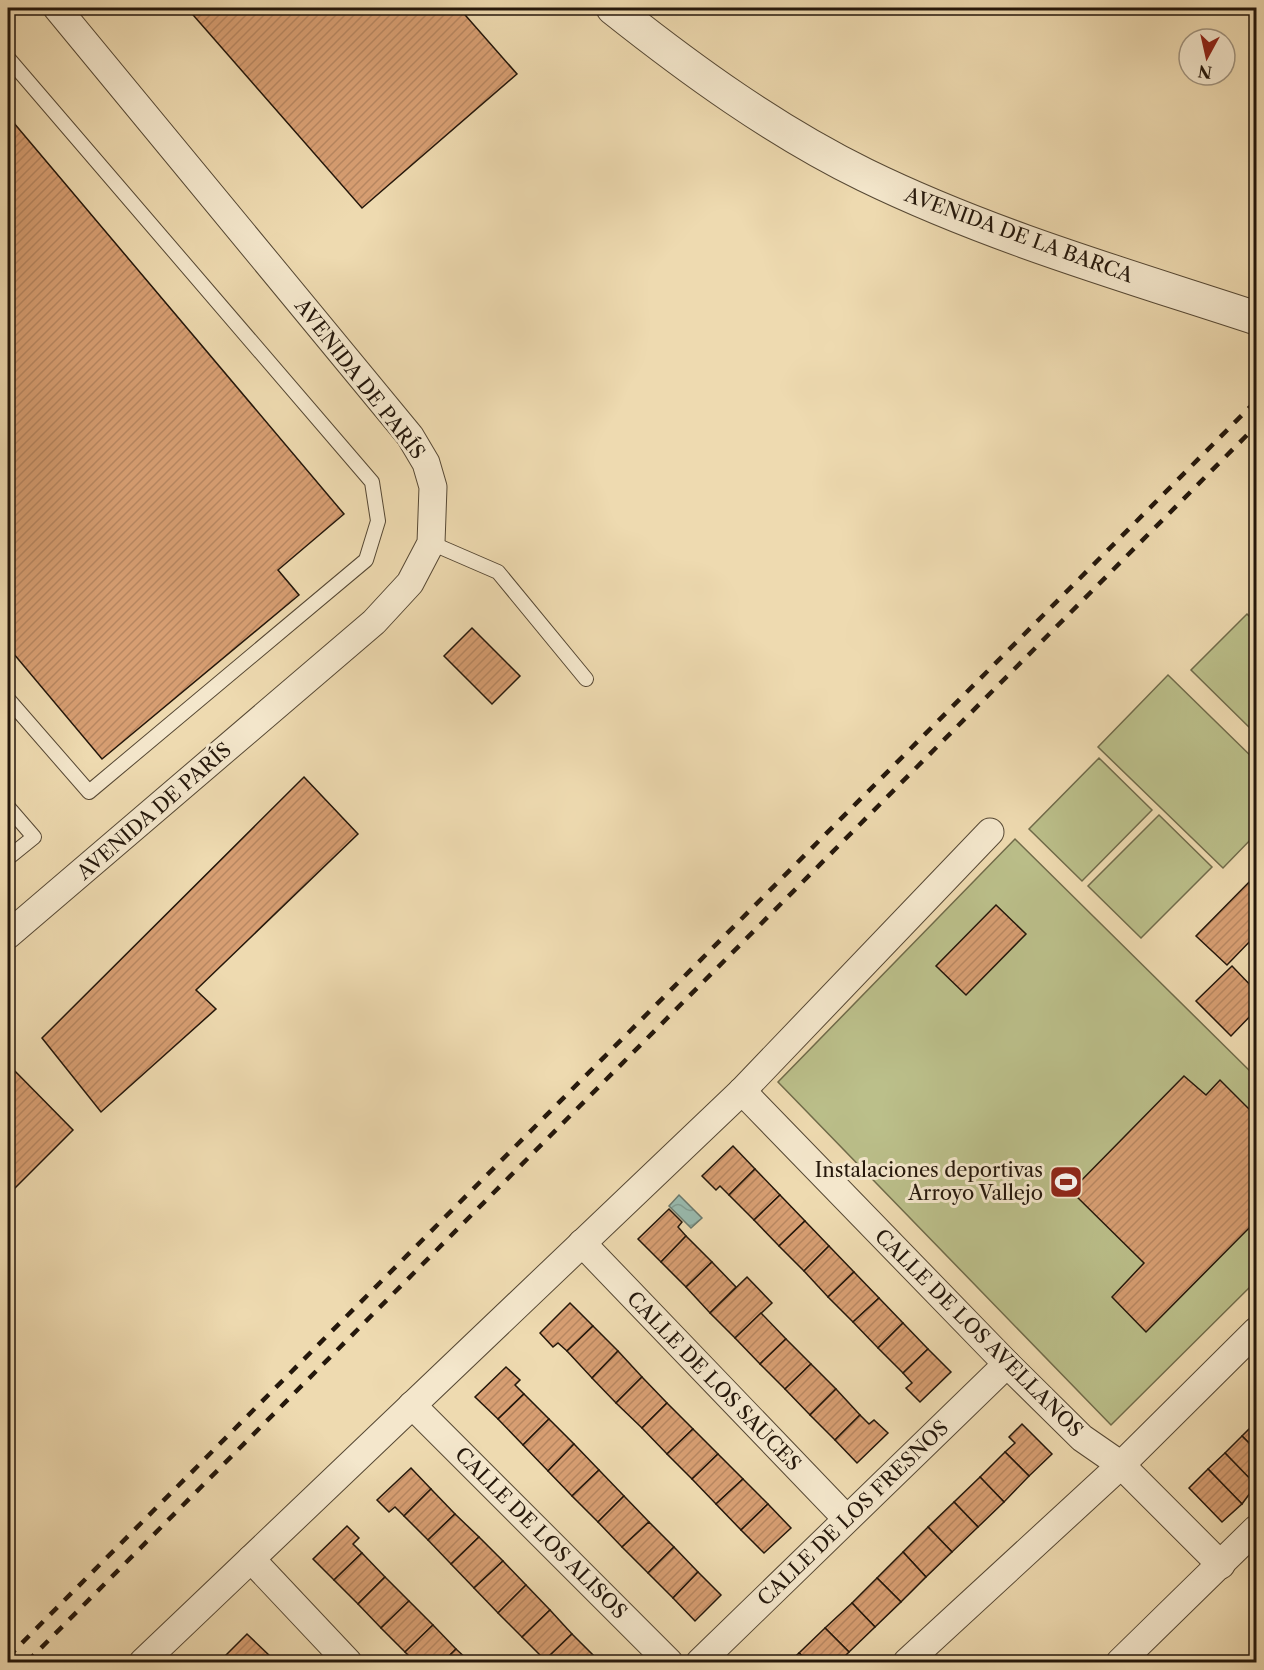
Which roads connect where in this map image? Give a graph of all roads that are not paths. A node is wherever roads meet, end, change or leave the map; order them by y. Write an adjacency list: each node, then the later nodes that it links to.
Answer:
1 (57, 8): 5 (street, AVENIDA DE PARÍS)
2 (613, 8): 4 (street, AVENIDA DE LA BARCA)
3 (8, 58): 7 (lane)
4 (1249, 316)
5 (431, 543): 6 (lane); 11 (street, AVENIDA DE PARÍS)
6 (586, 679)
7 (8, 699)
8 (8, 807): 10 (lane)
9 (990, 832): 12 (street)
10 (8, 858)
11 (8, 935)
12 (742, 1091): 13 (street); 15 (street, CALLE DE LOS AVELLANOS)
13 (582, 1243): 16 (street); 18 (street, CALLE DE LOS SAUCES)
14 (1257, 1331): 17 (street)
15 (1006, 1364): 17 (street, CALLE DE LOS AVELLANOS); 18 (street, CALLE DE LOS FRESNOS)
16 (412, 1405): 20 (street); 24 (street, CALLE DE LOS ALISOS)
17 (1121, 1465): 21 (street, CALLE DE LOS AVELLANOS); 26 (street)
18 (846, 1518): 25 (street, CALLE DE LOS FRESNOS)
19 (1257, 1529): 21 (street)
20 (251, 1559): 22 (street); 23 (street)
21 (1221, 1565): 27 (street)
22 (143, 1662)
23 (348, 1662)
24 (669, 1662)
25 (700, 1662)
26 (907, 1662)
27 (1120, 1662)

